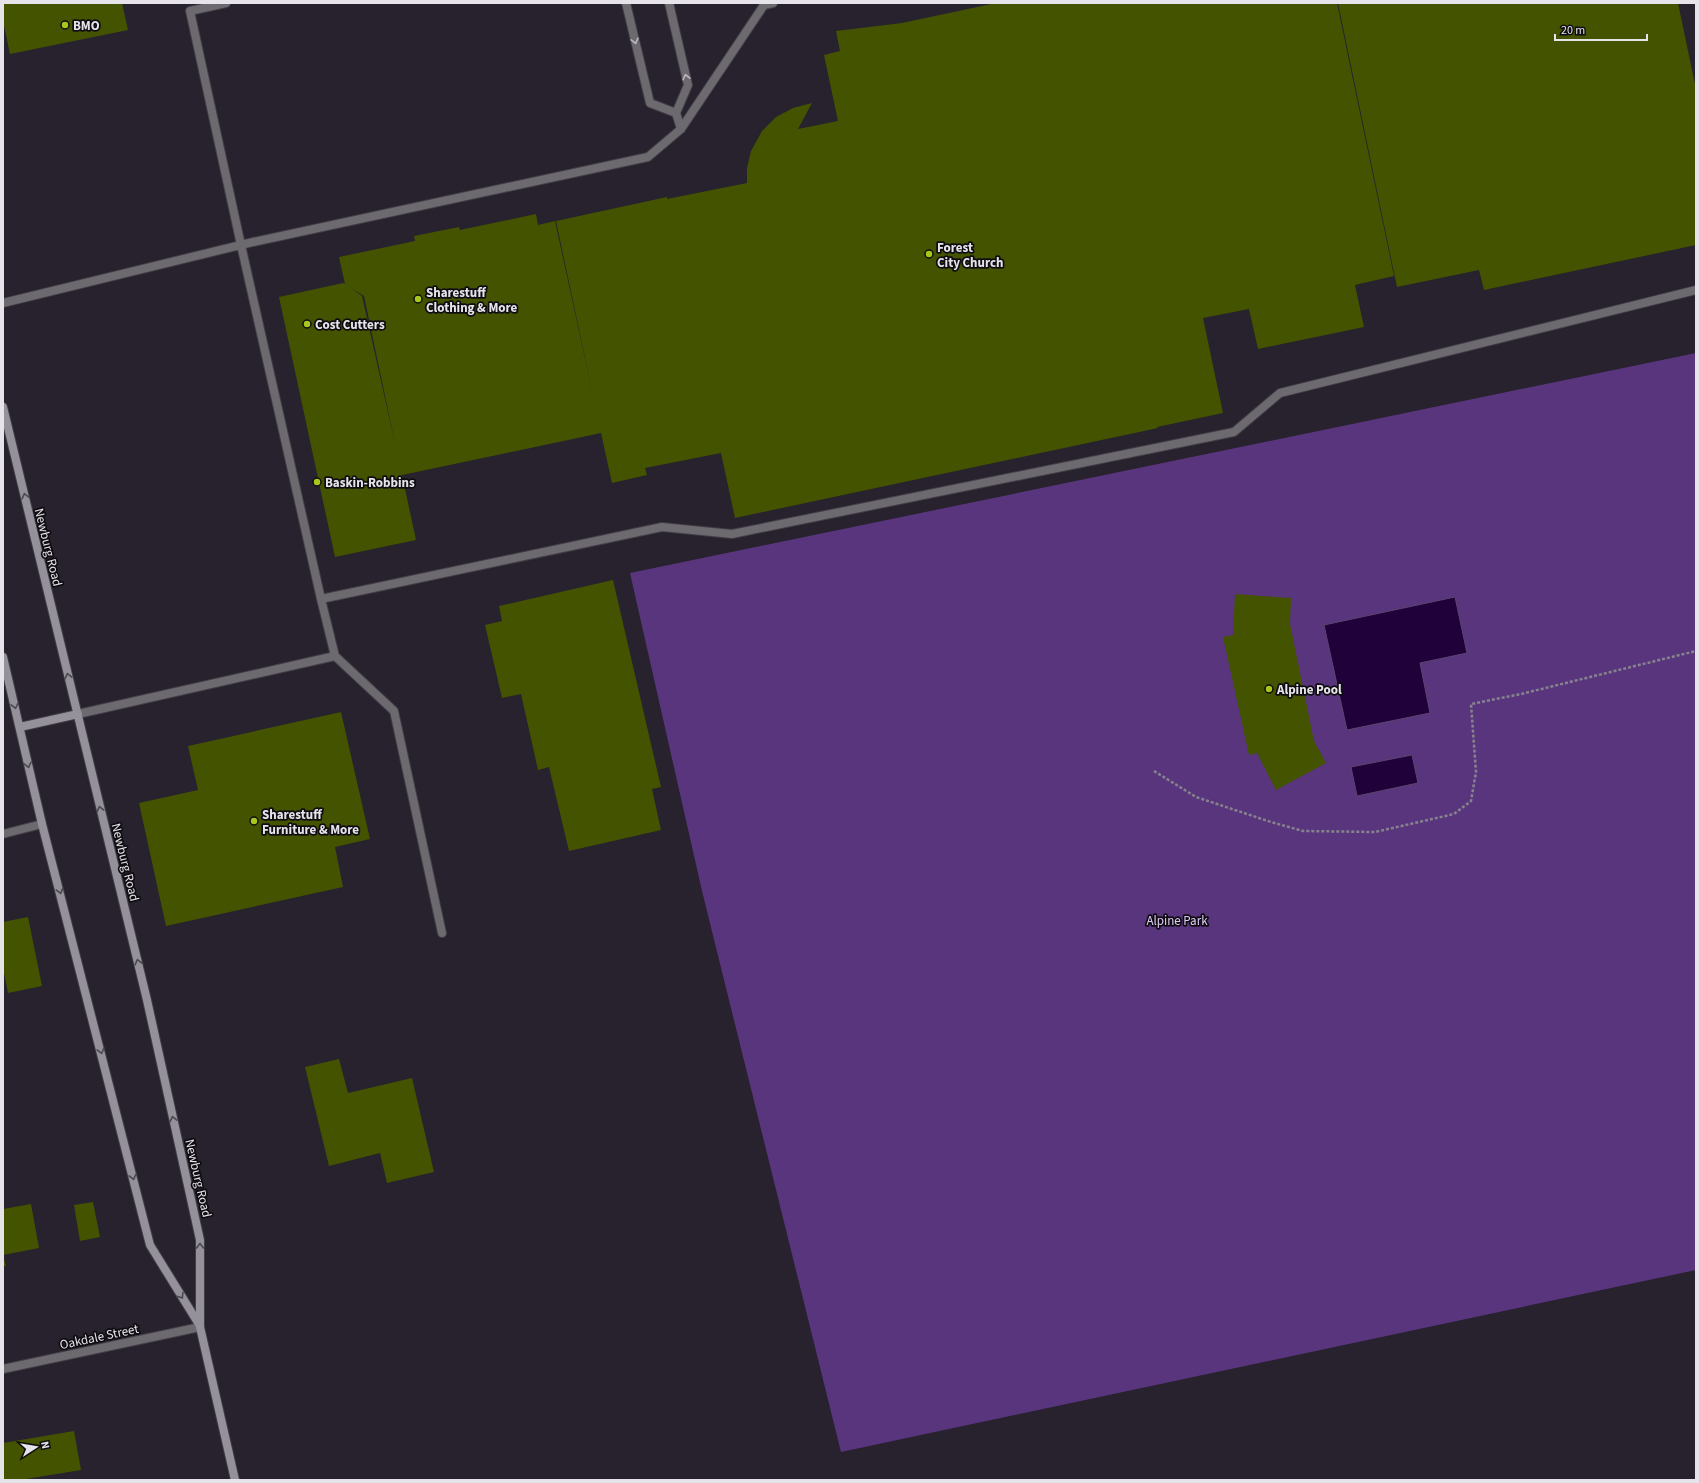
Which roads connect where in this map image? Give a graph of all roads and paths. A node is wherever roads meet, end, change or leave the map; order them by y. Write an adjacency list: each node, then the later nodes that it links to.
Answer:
1 (226, 3): 6 (street)
2 (626, 3): 7 (street, one-way to 7)
3 (668, 3): 7 (street, one-way to 3)
4 (773, 3): 5 (street)
5 (763, 4): 8 (street)
6 (190, 7): 9 (street)
7 (676, 113): 8 (street)
8 (681, 129): 9 (street)
9 (241, 245): 11 (street); 13 (street)
10 (1696, 290): 13 (street)
11 (3, 303)
12 (3, 407): 17 (main road, Newburg Road, one-way to 12)
13 (321, 599): 15 (street)
14 (1696, 651): 19 (path)
15 (335, 656): 17 (street); 22 (street)
16 (3, 657): 18 (main road, Newburg Road, one-way to 18)
17 (78, 714): 18 (main road); 23 (main road, Newburg Road, one-way to 17)
18 (20, 727): 20 (main road, Newburg Road, one-way to 20)
19 (1154, 771)
20 (42, 824): 21 (street); 23 (main road, Newburg Road, one-way to 23)
21 (3, 834)
22 (442, 933)
23 (200, 1327): 24 (street, Oakdale Street); 25 (main road, Newburg Road)
24 (3, 1369)
25 (236, 1480)

